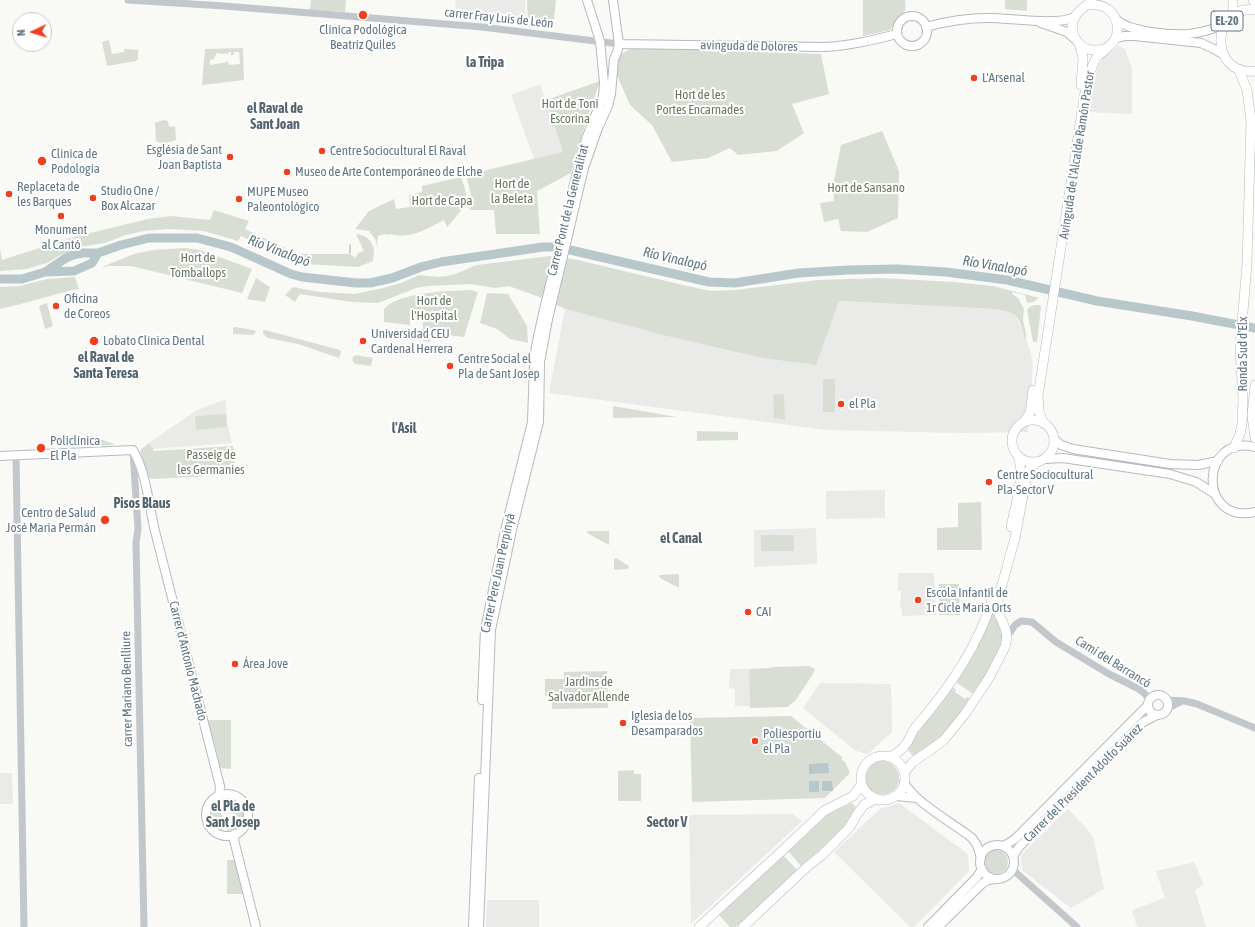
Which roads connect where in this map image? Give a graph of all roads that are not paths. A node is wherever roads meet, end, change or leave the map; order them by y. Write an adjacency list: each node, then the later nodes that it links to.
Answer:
1 (128, 0): 19 (street, carrer Fray Luis de León)
2 (587, 0): 19 (main road, Carrer Pont de la Generalitat)
3 (613, 0): 21 (main road)
4 (1105, 0): 9 (main road)
5 (1233, 0): 11 (main road, EL-20)
6 (1253, 0): 8 (main road, EL-20)
7 (1090, 3): 9 (main road); 12 (main road)
8 (1255, 3)
9 (1110, 10): 13 (main road)
10 (1255, 10): 11 (main road, EL-20)
11 (1233, 16): 15 (main road, EL-20)
12 (1074, 17): 14 (main road); 20 (main road)
13 (1117, 20): 15 (main road); 18 (main road)
14 (1033, 21): 16 (main road); 20 (main road)
15 (1224, 25): 24 (main road, EL-20)
16 (926, 27): 17 (main road); 17 (main road)
17 (897, 34): 21 (main road, avinguda de Dolores)
18 (1116, 38): 22 (main road); 24 (main road)
19 (600, 41): 21 (street, avinguda de Dolores); 23 (main road, Carrer Pont de la Generalitat)
20 (1078, 43): 22 (main road); 29 (main road, Avinguda de l'Alcalde Ramón Pastor)
21 (619, 44): 25 (main road, Carrer Pont de la Generalitat)
22 (1108, 47): 29 (main road, Avinguda de l'Alcalde Ramón Pastor)
23 (601, 55): 25 (main road); 28 (main road, Carrer Pont de la Generalitat)
24 (1224, 55): 26 (main road)
25 (614, 59): 28 (main road, Carrer Pont de la Generalitat)
26 (1239, 70): 27 (main road); 37 (main road, Ronda Sud d'Elx)
27 (1255, 72)
28 (578, 181): 31 (main road, Carrer Pont de la Generalitat)
29 (1055, 270): 30 (main road)
30 (1049, 308): 33 (main road); 34 (main road)
31 (545, 318): 73 (main road, Carrer Pere Joan Perpinyà); 74 (main road, Carrer Pere Joan Perpinyà)
32 (1255, 385): 35 (main road, Ronda Sud d'Elx)
33 (1024, 422): 34 (main road); 42 (main road)
34 (1044, 423): 36 (main road)
35 (1255, 438)
36 (1054, 439): 43 (main road); 44 (main road)
37 (1234, 448): 38 (main road); 44 (main road)
38 (1255, 448)
39 (133, 450): 41 (main road); 57 (main road, Carrer d'Antonio Machado); 71 (street, carrer Mariano Benlliure)
40 (0, 456): 41 (main road)
41 (16, 456): 70 (street)
42 (1018, 456): 43 (main road); 54 (main road)
43 (1041, 460): 45 (main road); 47 (main road)
44 (1218, 461): 45 (main road)
45 (1215, 494): 46 (main road)
46 (1255, 512)
47 (1008, 637): 50 (street, Camí del Barrancó); 55 (main road)
48 (1166, 700): 49 (street); 50 (main road); 51 (main road)
49 (1182, 701): 51 (street); 53 (street)
50 (1149, 702): 52 (main road); 64 (main road, Carrer del President Adolfo Suárez)
51 (1167, 709): 52 (main road)
52 (1158, 715): 65 (main road, Carrer del President Adolfo Suárez)
53 (1255, 728)
54 (890, 757): 55 (main road); 56 (main road)
55 (904, 777): 58 (main road); 59 (main road)
56 (861, 784): 60 (main road); 75 (main road)
57 (219, 796): 61 (main road); 61 (main road)
58 (896, 796): 59 (main road); 60 (main road)
59 (917, 798): 62 (main road)
60 (875, 799): 76 (main road)
61 (234, 834): 72 (main road)
62 (972, 838): 63 (main road); 66 (main road)
63 (995, 845): 64 (main road); 66 (main road)
64 (1004, 846): 65 (main road)
65 (1013, 856): 68 (main road)
66 (981, 858): 67 (main road)
67 (982, 869): 69 (main road); 77 (main road)
68 (1012, 870): 69 (main road); 79 (street)
69 (996, 879): 78 (main road)
70 (24, 927)
71 (144, 927)
72 (256, 927)
73 (473, 927)
74 (479, 927)
75 (699, 927)
76 (743, 927)
77 (928, 927)
78 (938, 927)
79 (1077, 927)

